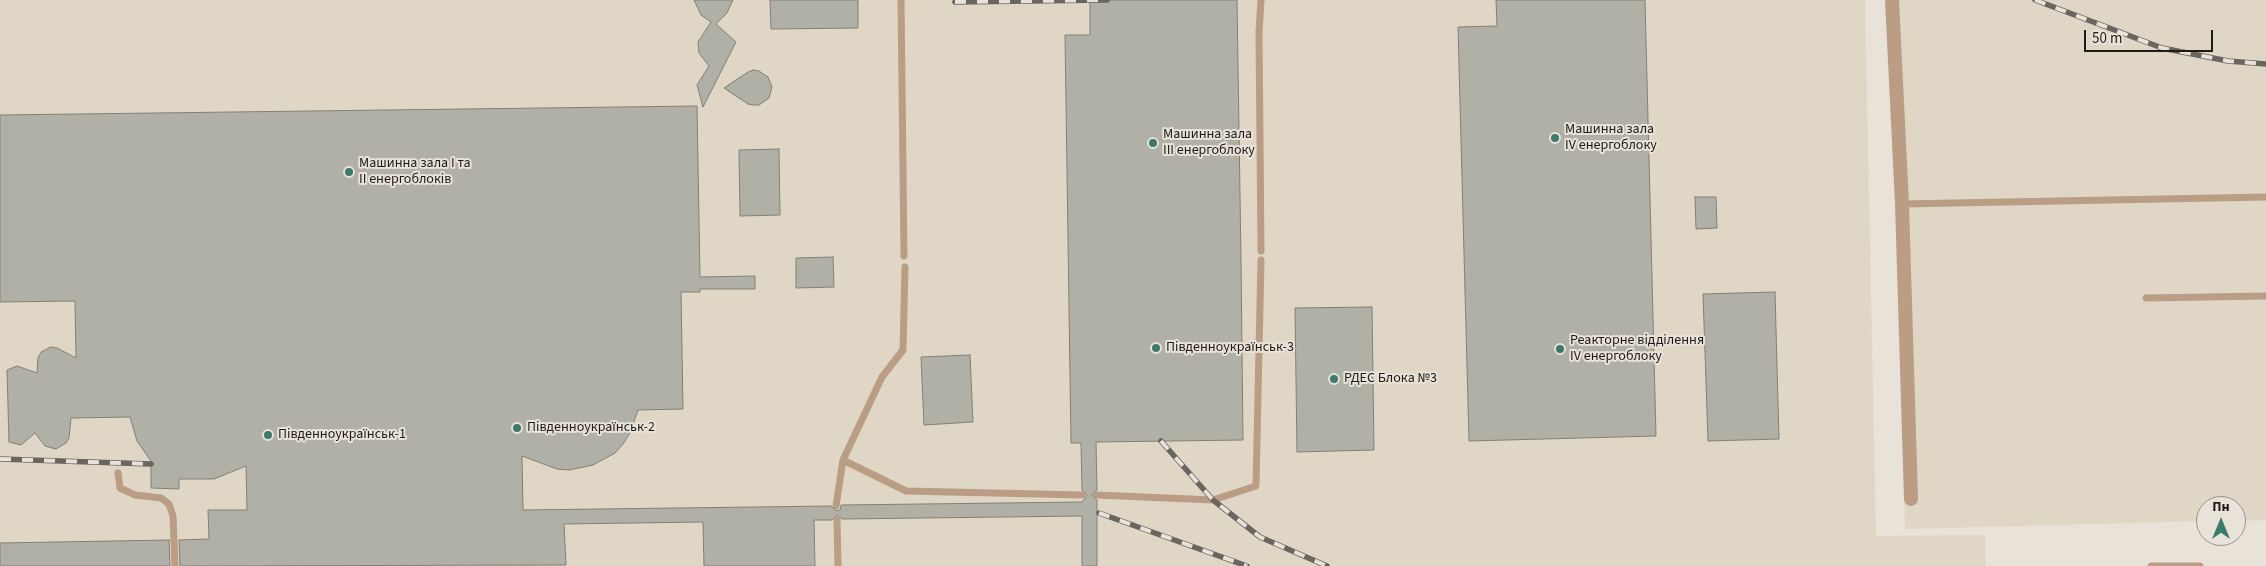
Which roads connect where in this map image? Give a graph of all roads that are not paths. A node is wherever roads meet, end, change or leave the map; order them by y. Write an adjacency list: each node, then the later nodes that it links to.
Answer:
1 (901, 0): 7 (lane)
2 (1261, 0): 6 (lane)
3 (1892, 0): 5 (street)
4 (2266, 197): 5 (lane)
5 (1902, 204): 16 (street)
6 (1261, 251)
7 (904, 256)
8 (1261, 260): 15 (lane)
9 (905, 267): 12 (lane)
10 (2266, 296): 11 (lane)
11 (2146, 298)
12 (843, 460): 14 (lane); 17 (lane)
13 (118, 473): 19 (lane)
14 (1082, 495)
15 (1097, 495)
16 (1911, 499)
17 (836, 506)
18 (837, 520): 20 (lane)
19 (175, 566)
20 (838, 566)
21 (2151, 566): 22 (lane)
22 (2200, 566)

